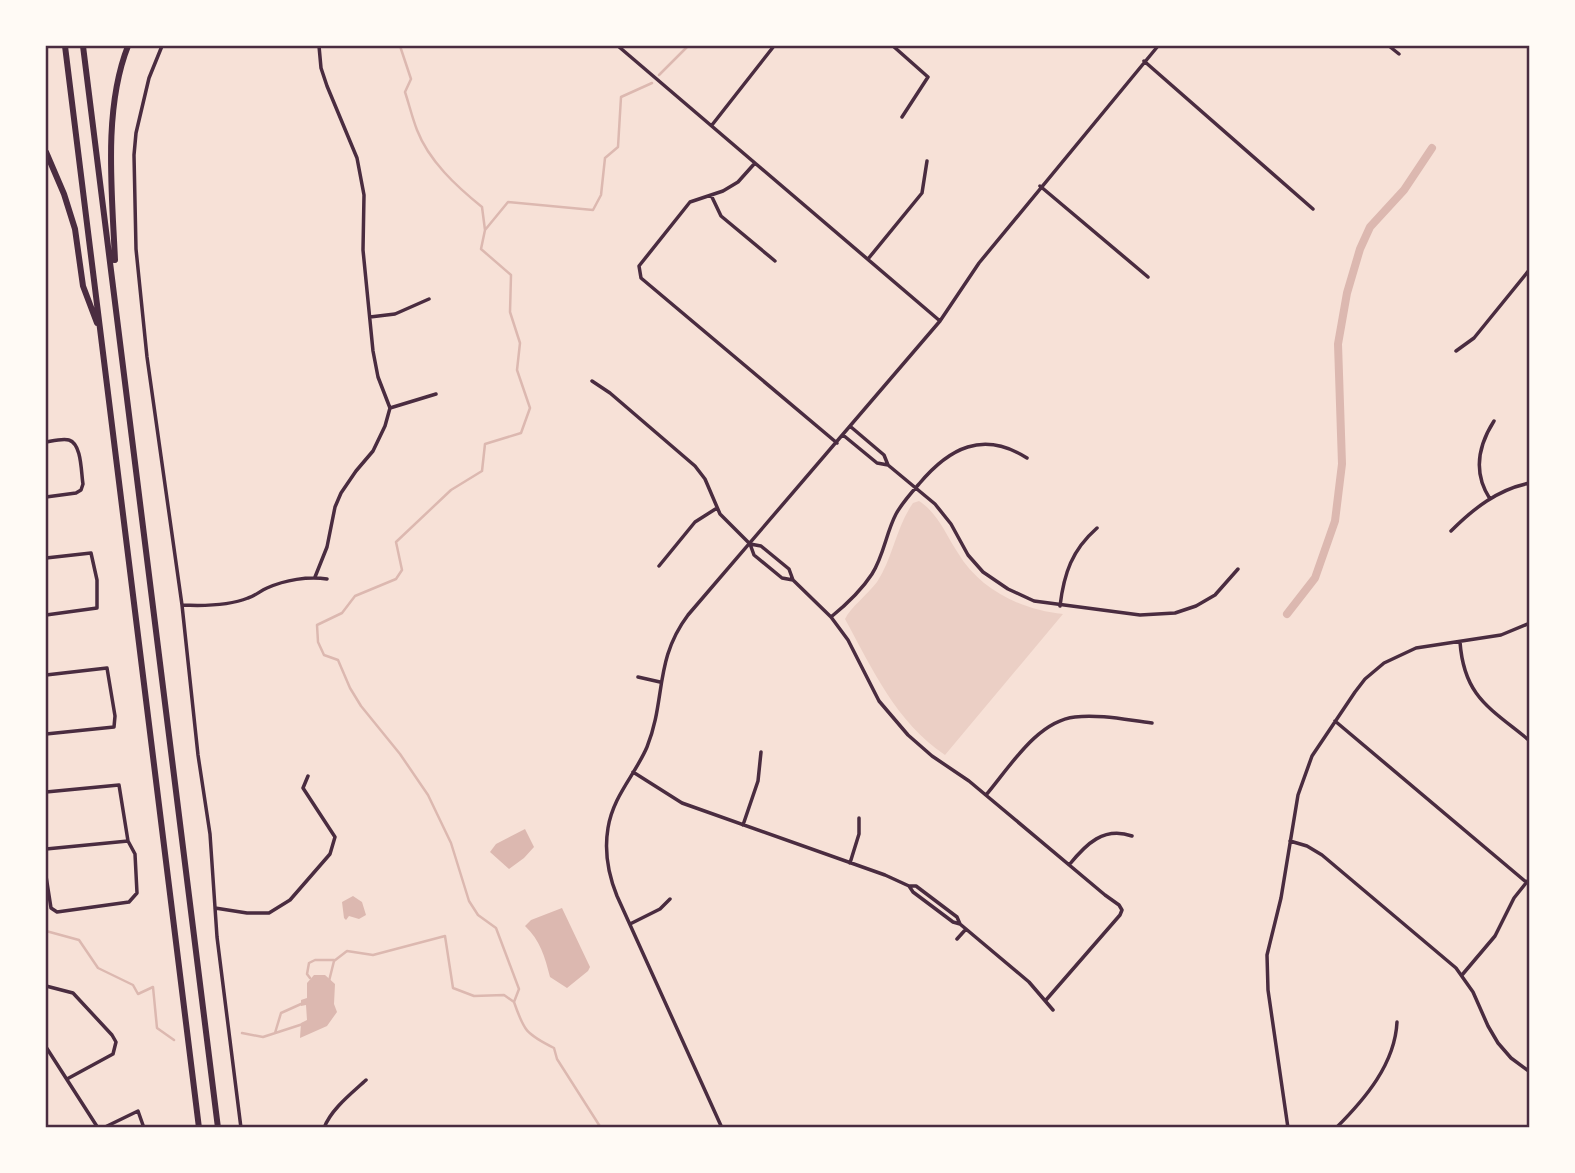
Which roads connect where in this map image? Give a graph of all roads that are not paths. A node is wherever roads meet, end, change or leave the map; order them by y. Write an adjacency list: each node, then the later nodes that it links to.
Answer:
1 (65, 46): 29 (highway)
2 (83, 46): 26 (highway)
3 (128, 46): 26 (highway)
4 (162, 46): 55 (street)
5 (319, 46): 27 (street)
6 (618, 46): 14 (street)
7 (774, 46): 14 (street)
8 (893, 46): 13 (street)
9 (1158, 46): 12 (street)
10 (1389, 46): 11 (street)
11 (1399, 54)
12 (1144, 61): 18 (street); 20 (street)
13 (902, 117)
14 (712, 125): 17 (street)
15 (46, 152): 29 (highway)
16 (926, 161): 21 (street)
17 (755, 163): 19 (street); 21 (street)
18 (1041, 186): 24 (street); 28 (street)
19 (710, 195): 22 (street); 38 (street)
20 (1313, 209)
21 (868, 259): 28 (street)
22 (775, 261)
23 (1530, 269): 30 (street)
24 (1148, 276)
25 (429, 299): 27 (street)
26 (116, 300): 100 (highway)
27 (370, 317): 33 (street)
28 (940, 321): 35 (street)
29 (101, 336): 99 (highway)
30 (1456, 351)
31 (592, 381): 45 (street)
32 (436, 394): 33 (street)
33 (390, 408): 52 (street)
34 (1494, 421): 44 (street)
35 (851, 427): 36 (street); 40 (street)
36 (843, 435): 38 (street); 40 (street)
37 (46, 442): 43 (street)
38 (836, 443): 48 (street)
39 (1027, 458): 42 (street)
40 (888, 465): 42 (street)
41 (1530, 483): 44 (street)
42 (915, 488): 56 (street); 58 (street)
43 (46, 497)
44 (1489, 499): 47 (street)
45 (717, 508): 48 (street); 50 (street)
46 (1097, 528): 56 (street)
47 (1451, 531)
48 (750, 544): 54 (street); 54 (street); 63 (street)
49 (46, 558): 57 (street)
50 (659, 566)
51 (1238, 569): 56 (street)
52 (315, 577): 53 (street); 55 (street)
53 (327, 579)
54 (793, 580): 58 (street)
55 (182, 605): 84 (street)
56 (1060, 606)
57 (46, 615)
58 (831, 617): 72 (street)
59 (1530, 623): 60 (street)
60 (1460, 642): 64 (street); 67 (street)
61 (46, 675): 66 (street)
62 (638, 677): 63 (street)
63 (660, 682): 69 (street)
64 (1335, 721): 77 (street); 82 (street)
65 (1152, 723): 72 (street)
66 (46, 734)
67 (1530, 741)
68 (761, 752): 74 (street)
69 (633, 772): 74 (street); 85 (street)
70 (308, 776): 84 (street)
71 (46, 792): 76 (street)
72 (986, 795): 80 (street)
73 (859, 818): 79 (street)
74 (743, 825): 79 (street)
75 (1132, 836): 80 (street)
76 (128, 841): 78 (street); 81 (street)
77 (1290, 841): 88 (street); 104 (street)
78 (46, 849)
79 (850, 863): 86 (street)
80 (1069, 865): 90 (street)
81 (46, 876)
82 (1528, 880): 88 (street)
83 (670, 899): 85 (street)
84 (215, 908): 101 (street)
85 (630, 924): 103 (street)
86 (966, 929): 87 (street); 90 (street)
87 (957, 939)
88 (1462, 975): 94 (street)
89 (46, 986): 95 (street)
90 (1046, 1000): 91 (street)
91 (1053, 1010)
92 (1397, 1022): 105 (street)
93 (46, 1047): 95 (street)
94 (1530, 1072)
95 (67, 1079): 97 (street)
96 (366, 1080): 102 (street)
97 (101, 1128): 98 (street)
98 (144, 1128)
99 (199, 1128)
100 (218, 1128)
101 (241, 1128)
102 (324, 1128)
103 (722, 1128)
104 (1288, 1128)
105 (1336, 1128)

